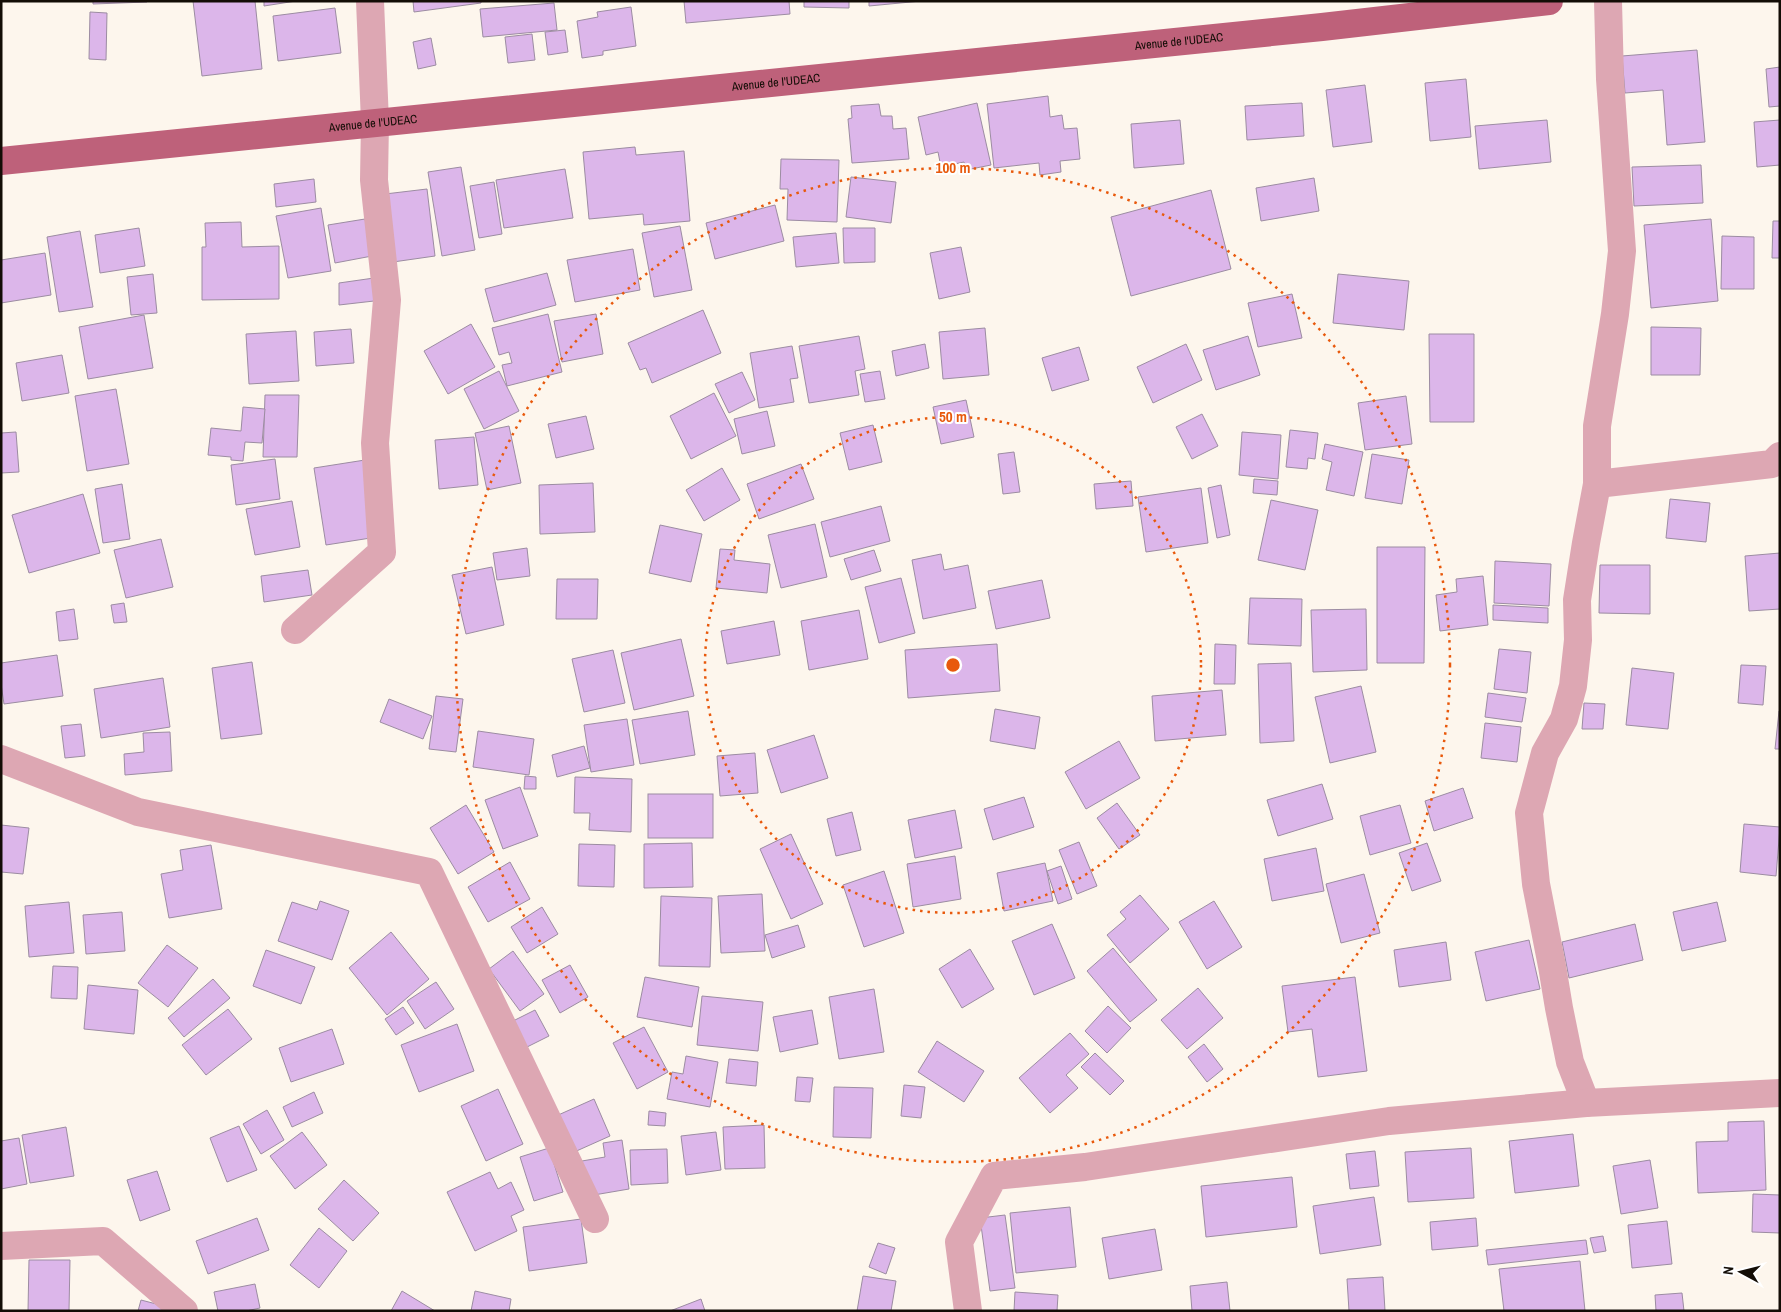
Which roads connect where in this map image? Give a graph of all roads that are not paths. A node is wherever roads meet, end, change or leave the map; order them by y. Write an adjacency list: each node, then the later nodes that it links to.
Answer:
1 (370, 1): 4 (street)
2 (1549, 1): 4 (main road, Avenue de I'UDEAC)
3 (1608, 1): 7 (street)
4 (375, 122): 5 (main road, Avenue de I'UDEAC); 8 (street)
5 (1, 161)
6 (1780, 456): 7 (street)
7 (1597, 484): 11 (street)
8 (295, 630)
9 (1, 759): 12 (street)
10 (1780, 1093): 11 (street)
11 (1586, 1103): 15 (street)
12 (595, 1219)
13 (1, 1246): 14 (street)
14 (184, 1311)
15 (968, 1311)

